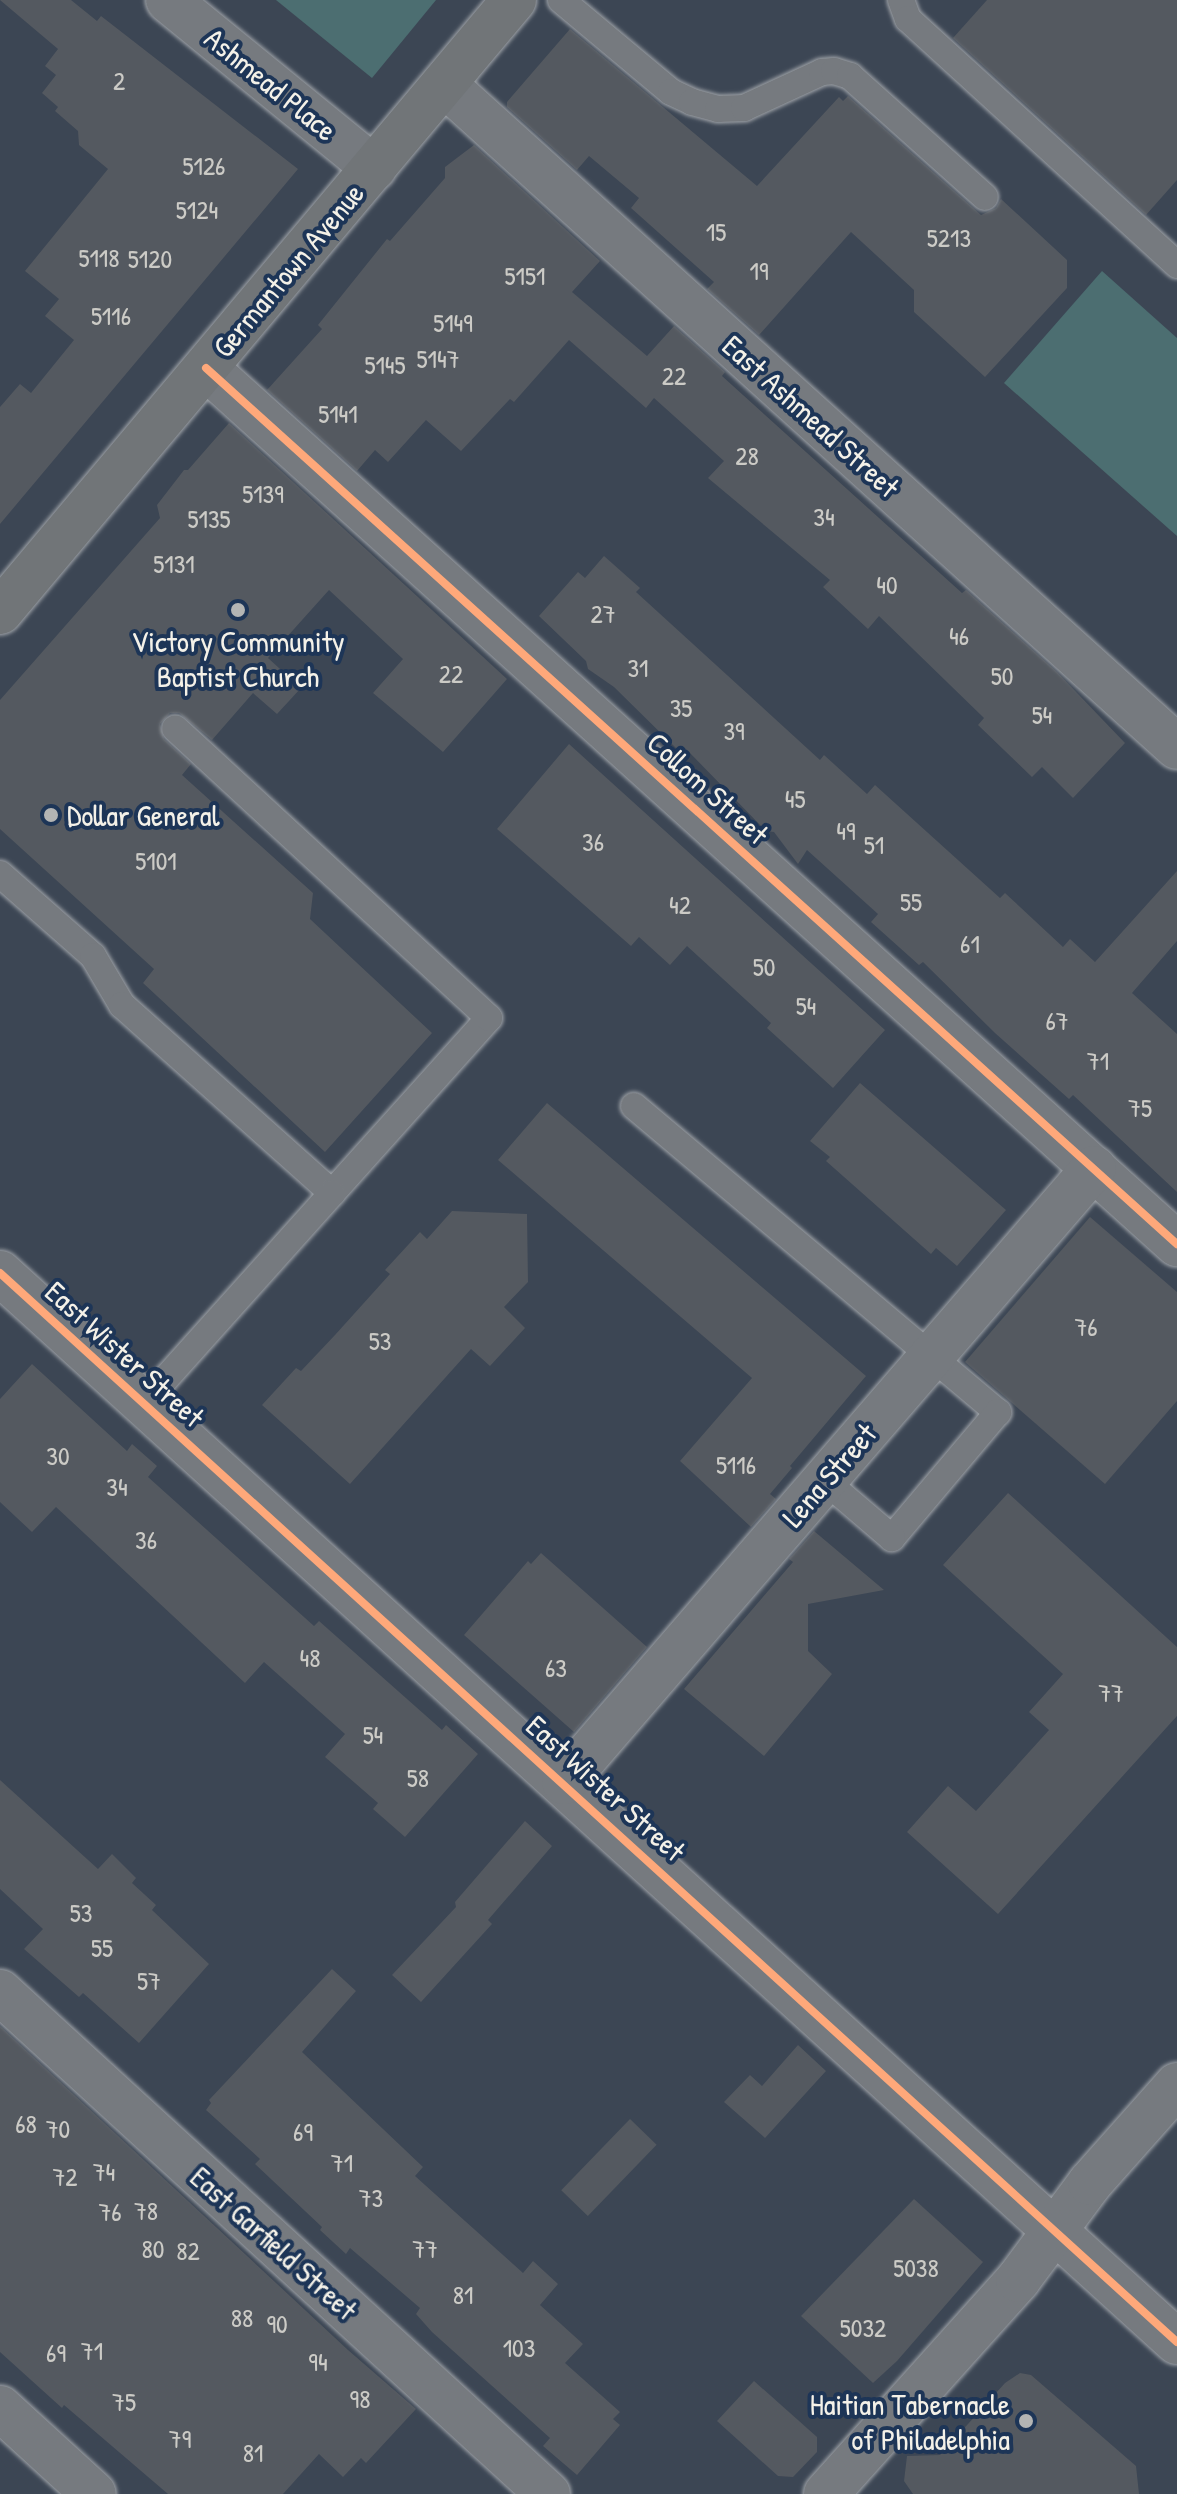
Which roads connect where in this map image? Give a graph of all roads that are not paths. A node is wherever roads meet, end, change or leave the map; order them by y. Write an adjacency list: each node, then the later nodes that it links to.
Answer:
1 (168, 0): 6 (street, Ashmead Place)
2 (514, 0): 5 (main road, Germantown Avenue)
3 (561, 0): 7 (lane)
4 (901, 0): 8 (lane)
5 (444, 84): 6 (main road, Germantown Avenue); 12 (street, East Ashmead Street)
6 (374, 168): 9 (main road, Germantown Avenue)
7 (985, 197)
8 (1177, 265)
9 (206, 368): 10 (main road, Germantown Avenue); 15 (street, Collom Street)
10 (0, 612)
11 (175, 728): 16 (lane)
12 (1177, 747)
13 (0, 874): 16 (lane)
14 (634, 1106): 19 (lane)
15 (1094, 1168): 17 (street, Collom Street); 19 (street, Lena Street)
16 (332, 1193): 20 (lane)
17 (1177, 1244)
18 (0, 1273): 20 (street, East Wister Street)
19 (931, 1356): 21 (street, Lena Street); 21 (lane)
20 (143, 1404): 22 (street, East Wister Street)
21 (824, 1480): 22 (street, Lena Street)
22 (564, 1782): 25 (street, East Wister Street)
23 (0, 1992): 29 (street, East Garfield Street)
24 (1177, 2085): 25 (street)
25 (1054, 2231): 26 (street, East Wister Street); 30 (street)
26 (1177, 2342)
27 (0, 2408): 28 (street)
28 (94, 2494)
29 (548, 2494)
30 (826, 2494)

